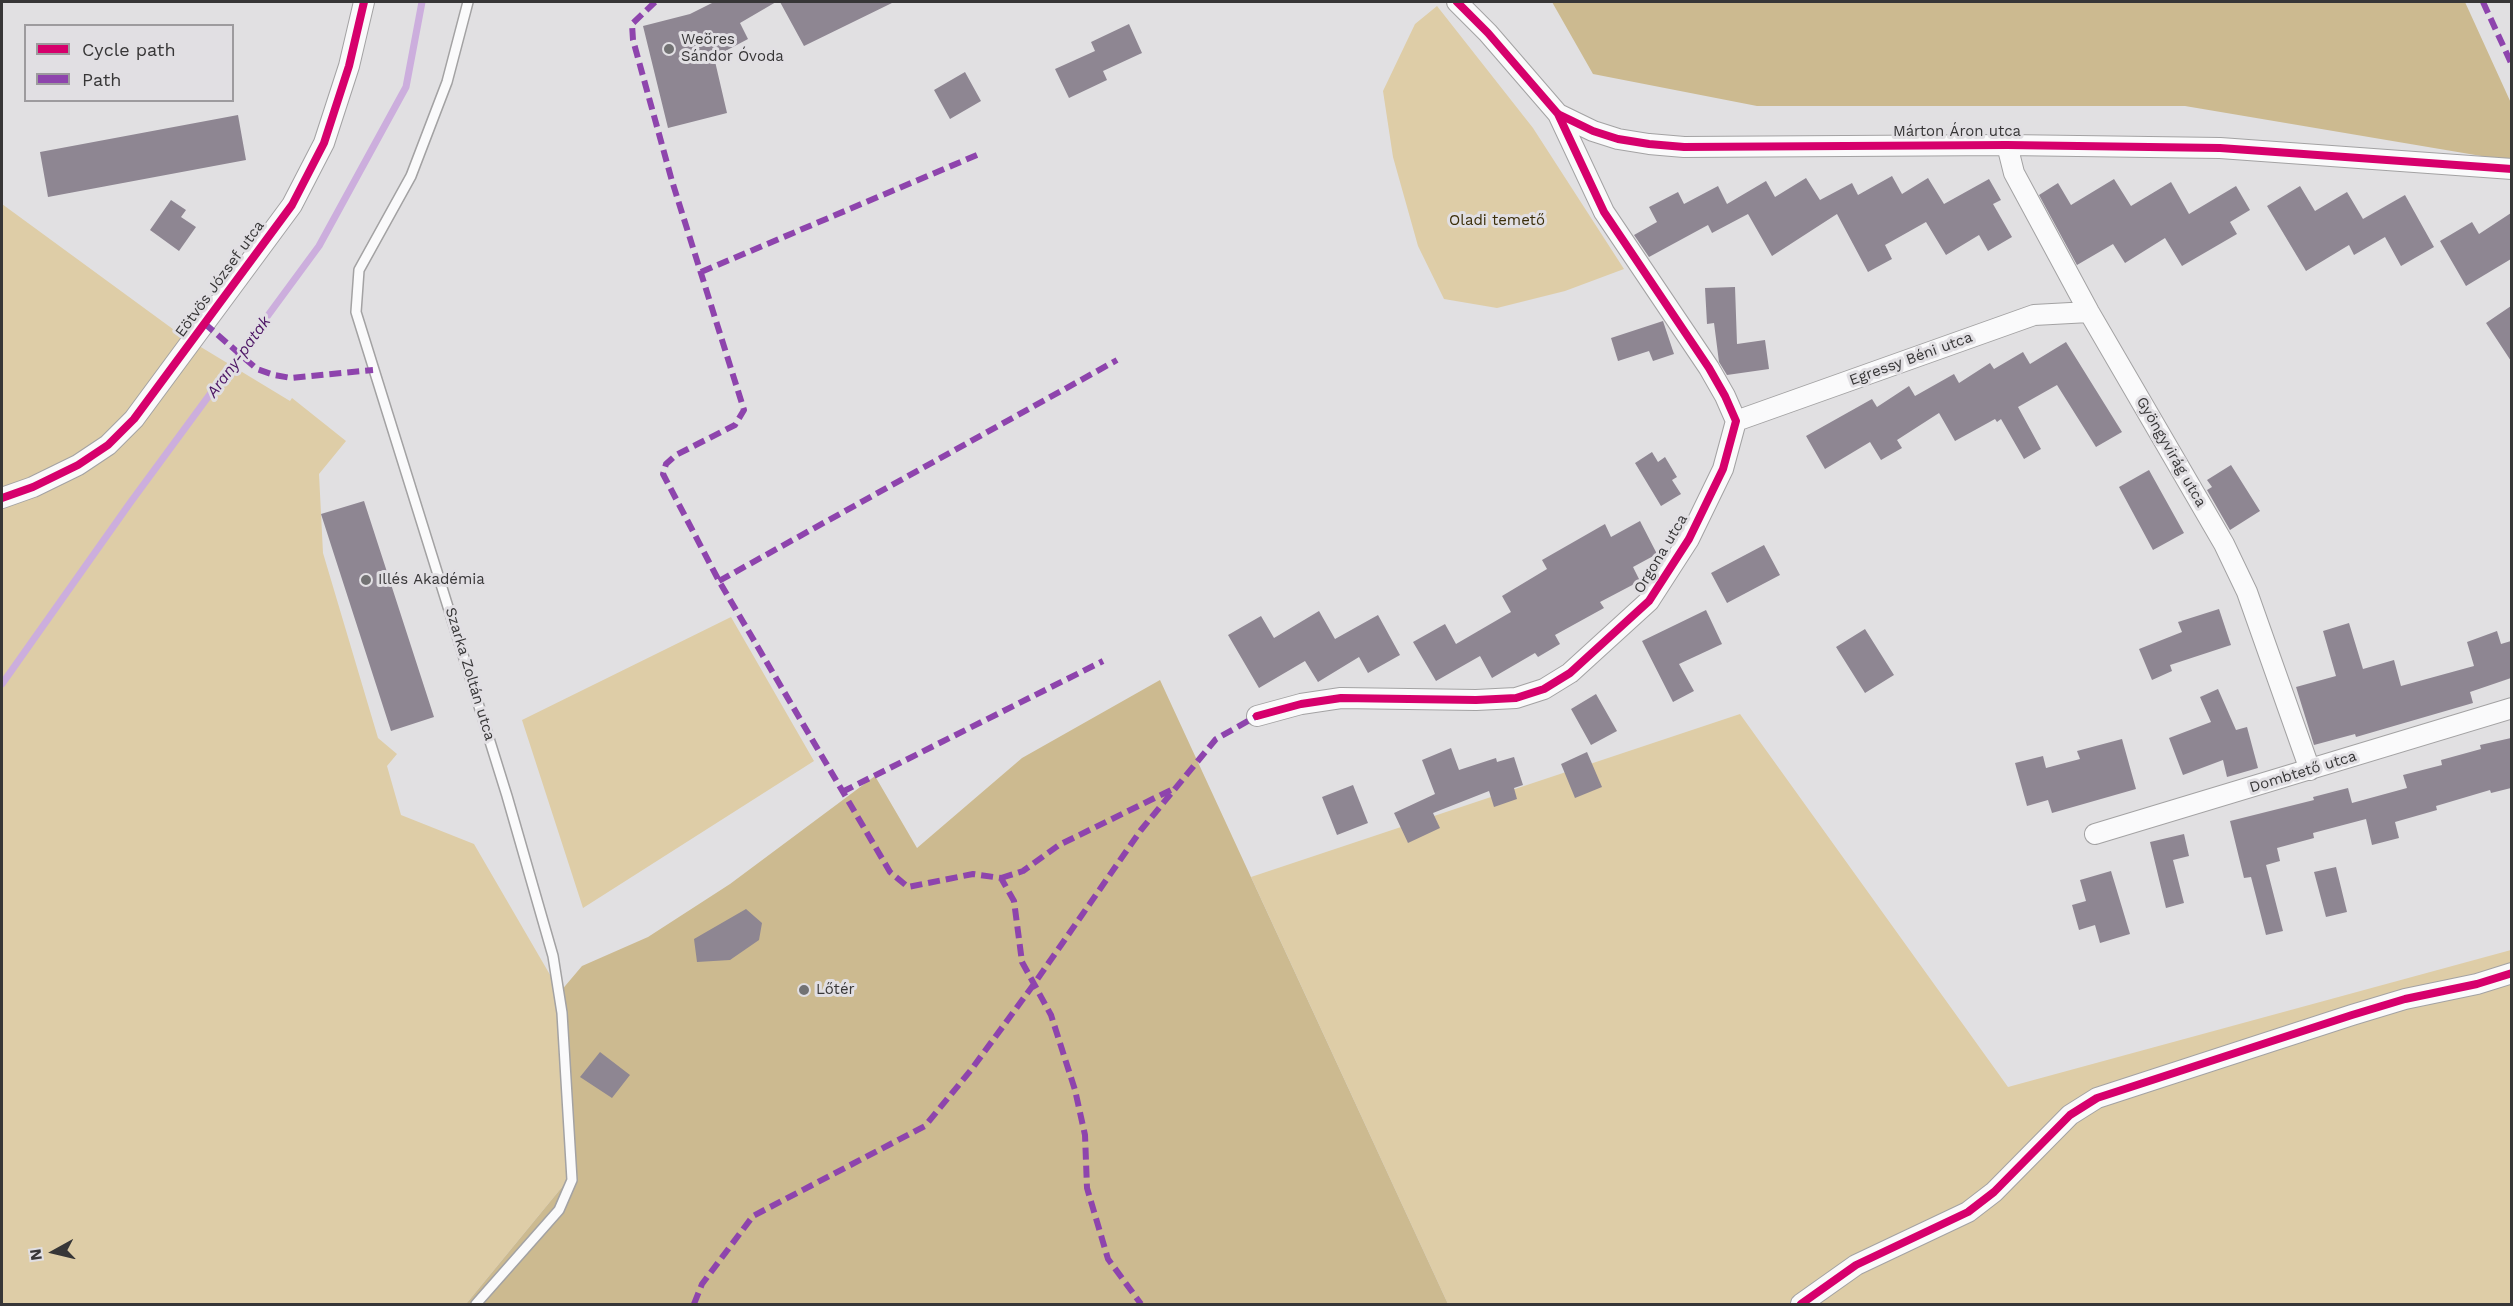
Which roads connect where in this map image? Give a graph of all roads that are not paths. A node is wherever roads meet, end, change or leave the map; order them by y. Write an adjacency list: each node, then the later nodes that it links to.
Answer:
1 (364, 2): 9 (street, Eötvös József utca)
2 (468, 2): 15 (lane, Szarka Zoltán utca)
3 (1457, 2): 4 (street, Márton Áron utca)
4 (1558, 114): 5 (street, Márton Áron utca); 8 (street)
5 (2007, 145): 6 (street, Márton Áron utca); 7 (street, Gyöngyvirág utca)
6 (2511, 169)
7 (2089, 312): 8 (street, Egressy Béni utca); 12 (street, Gyöngyvirág utca)
8 (1736, 422): 11 (street, Orgona utca)
9 (2, 498)
10 (2511, 708): 12 (street, Dombtető utca)
11 (1257, 716)
12 (2310, 770): 13 (street, Dombtető utca)
13 (2095, 834)
14 (2511, 973): 16 (street)
15 (476, 1305)
16 (1802, 1305)

